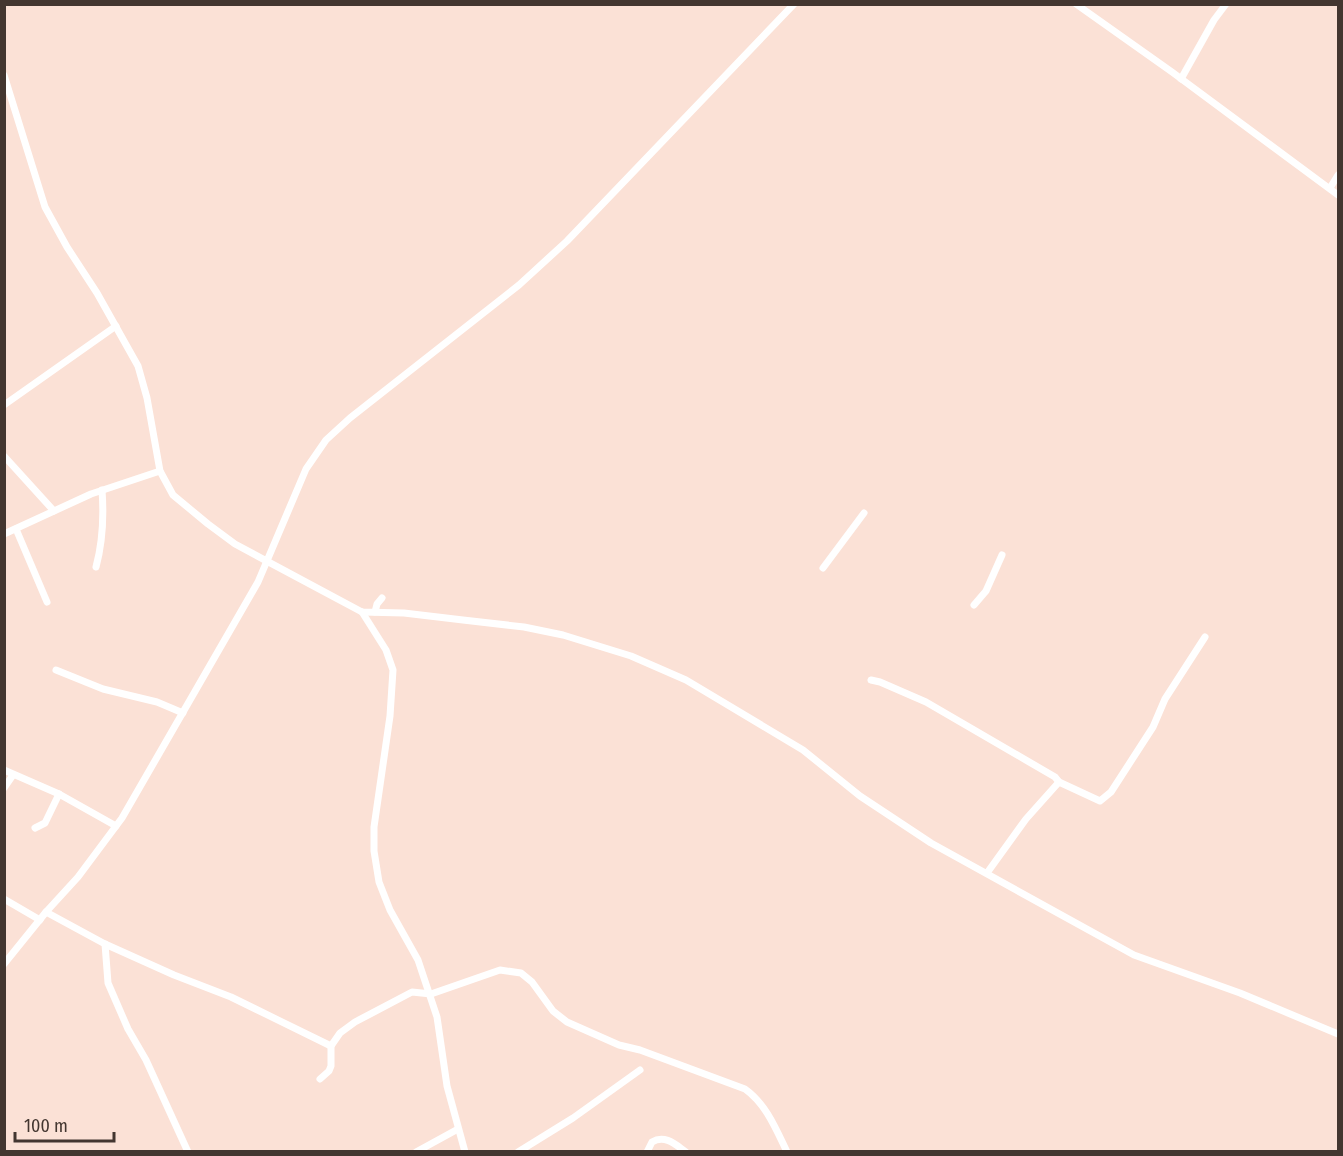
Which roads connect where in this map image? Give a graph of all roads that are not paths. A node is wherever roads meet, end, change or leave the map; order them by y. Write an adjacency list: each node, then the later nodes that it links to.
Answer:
1 (794, 4): 19 (street)
2 (1076, 4): 5 (street)
3 (1226, 4): 5 (street)
4 (4, 75): 9 (street)
5 (1181, 79): 7 (street)
6 (1338, 175): 7 (street)
7 (1329, 188): 8 (street)
8 (1338, 195)
9 (116, 326): 10 (street); 12 (street)
10 (4, 405)
11 (4, 456): 14 (street)
12 (160, 471): 13 (street); 19 (street)
13 (102, 490): 14 (street); 20 (street)
14 (54, 511): 16 (street)
15 (864, 513): 21 (street)
16 (16, 529): 17 (street); 23 (street)
17 (4, 534)
18 (1002, 555): 24 (street)
19 (266, 561): 25 (street); 30 (street)
20 (96, 567)
21 (823, 568)
22 (382, 598): 26 (street)
23 (46, 602)
24 (974, 605)
25 (362, 612): 26 (street); 44 (street)
26 (375, 612): 38 (street)
27 (1205, 637): 33 (street)
28 (56, 670): 30 (street)
29 (871, 680): 33 (street)
30 (183, 713): 36 (street)
31 (4, 770): 32 (street)
32 (13, 775): 34 (street); 35 (street)
33 (1059, 782): 38 (street)
34 (4, 788)
35 (59, 794): 36 (street); 37 (street)
36 (116, 826): 40 (street)
37 (35, 828)
38 (987, 873): 45 (street)
39 (4, 899): 41 (street)
40 (46, 912): 41 (street); 42 (street)
41 (40, 920): 43 (street)
42 (105, 944): 46 (street); 50 (street)
43 (4, 964)
44 (429, 993): 46 (street); 49 (street); 56 (street)
45 (1338, 1034)
46 (331, 1046): 48 (street)
47 (640, 1070): 53 (street)
48 (320, 1079)
49 (458, 1129): 51 (street); 52 (street)
50 (188, 1152)
51 (416, 1152)
52 (465, 1152)
53 (518, 1152)
54 (647, 1152): 55 (street)
55 (686, 1152)
56 (787, 1152)

